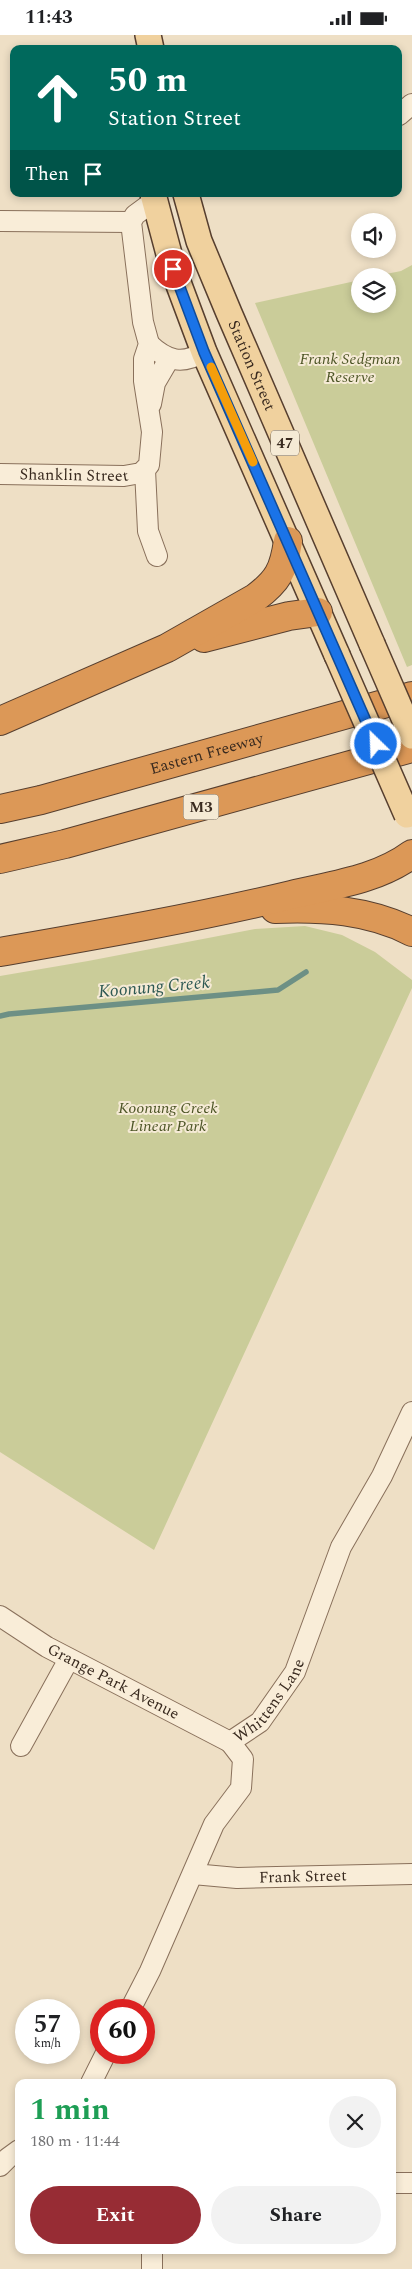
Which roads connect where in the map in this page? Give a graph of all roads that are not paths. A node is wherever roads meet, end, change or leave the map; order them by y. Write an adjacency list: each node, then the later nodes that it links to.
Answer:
1 (412, 104): 2 (street)
2 (402, 112)
3 (154, 198): 4 (main road); 6 (street); 9 (main road, 47)
4 (189, 204): 7 (main road, Station Street / 47)
5 (0, 221): 6 (street)
6 (131, 222): 8 (street)
7 (199, 241): 9 (main road); 17 (main road, Station Street / 47)
8 (149, 344): 10 (street); 11 (street)
9 (204, 352): 10 (street); 14 (main road, 47)
10 (169, 359): 11 (street)
11 (150, 411): 12 (street)
12 (146, 470): 13 (street, Shanklin Street); 15 (street)
13 (0, 474)
14 (288, 541): 16 (main road, 47); 18 (highway)
15 (157, 556)
16 (318, 612): 17 (main road); 18 (highway); 24 (main road, 47, bridge)
17 (372, 644): 21 (main road, 47, bridge)
18 (167, 648): 20 (highway)
19 (412, 696): 23 (highway, Eastern Freeway)
20 (0, 721)
21 (412, 736)
22 (412, 748): 26 (highway, M3)
23 (0, 809)
24 (409, 821)
25 (412, 853): 27 (highway)
26 (0, 859)
27 (207, 915): 28 (highway); 29 (highway)
28 (412, 932)
29 (0, 952)
30 (412, 1412): 33 (street, Whittens Lane)
31 (0, 1616): 32 (street, Grange Park Avenue)
32 (69, 1659): 33 (street, Grange Park Avenue); 34 (street)
33 (230, 1743): 35 (street, Whittens Lane)
34 (21, 1745)
35 (193, 1874): 36 (street, Frank Street); 37 (street, Whittens Lane)
36 (412, 1874)
37 (136, 1999)
38 (100, 2064): 39 (street)
39 (93, 2079)
40 (15, 2154): 41 (street)
41 (0, 2166)
42 (396, 2183): 43 (street)
43 (412, 2183)
44 (152, 2254): 45 (street)
45 (152, 2269)

